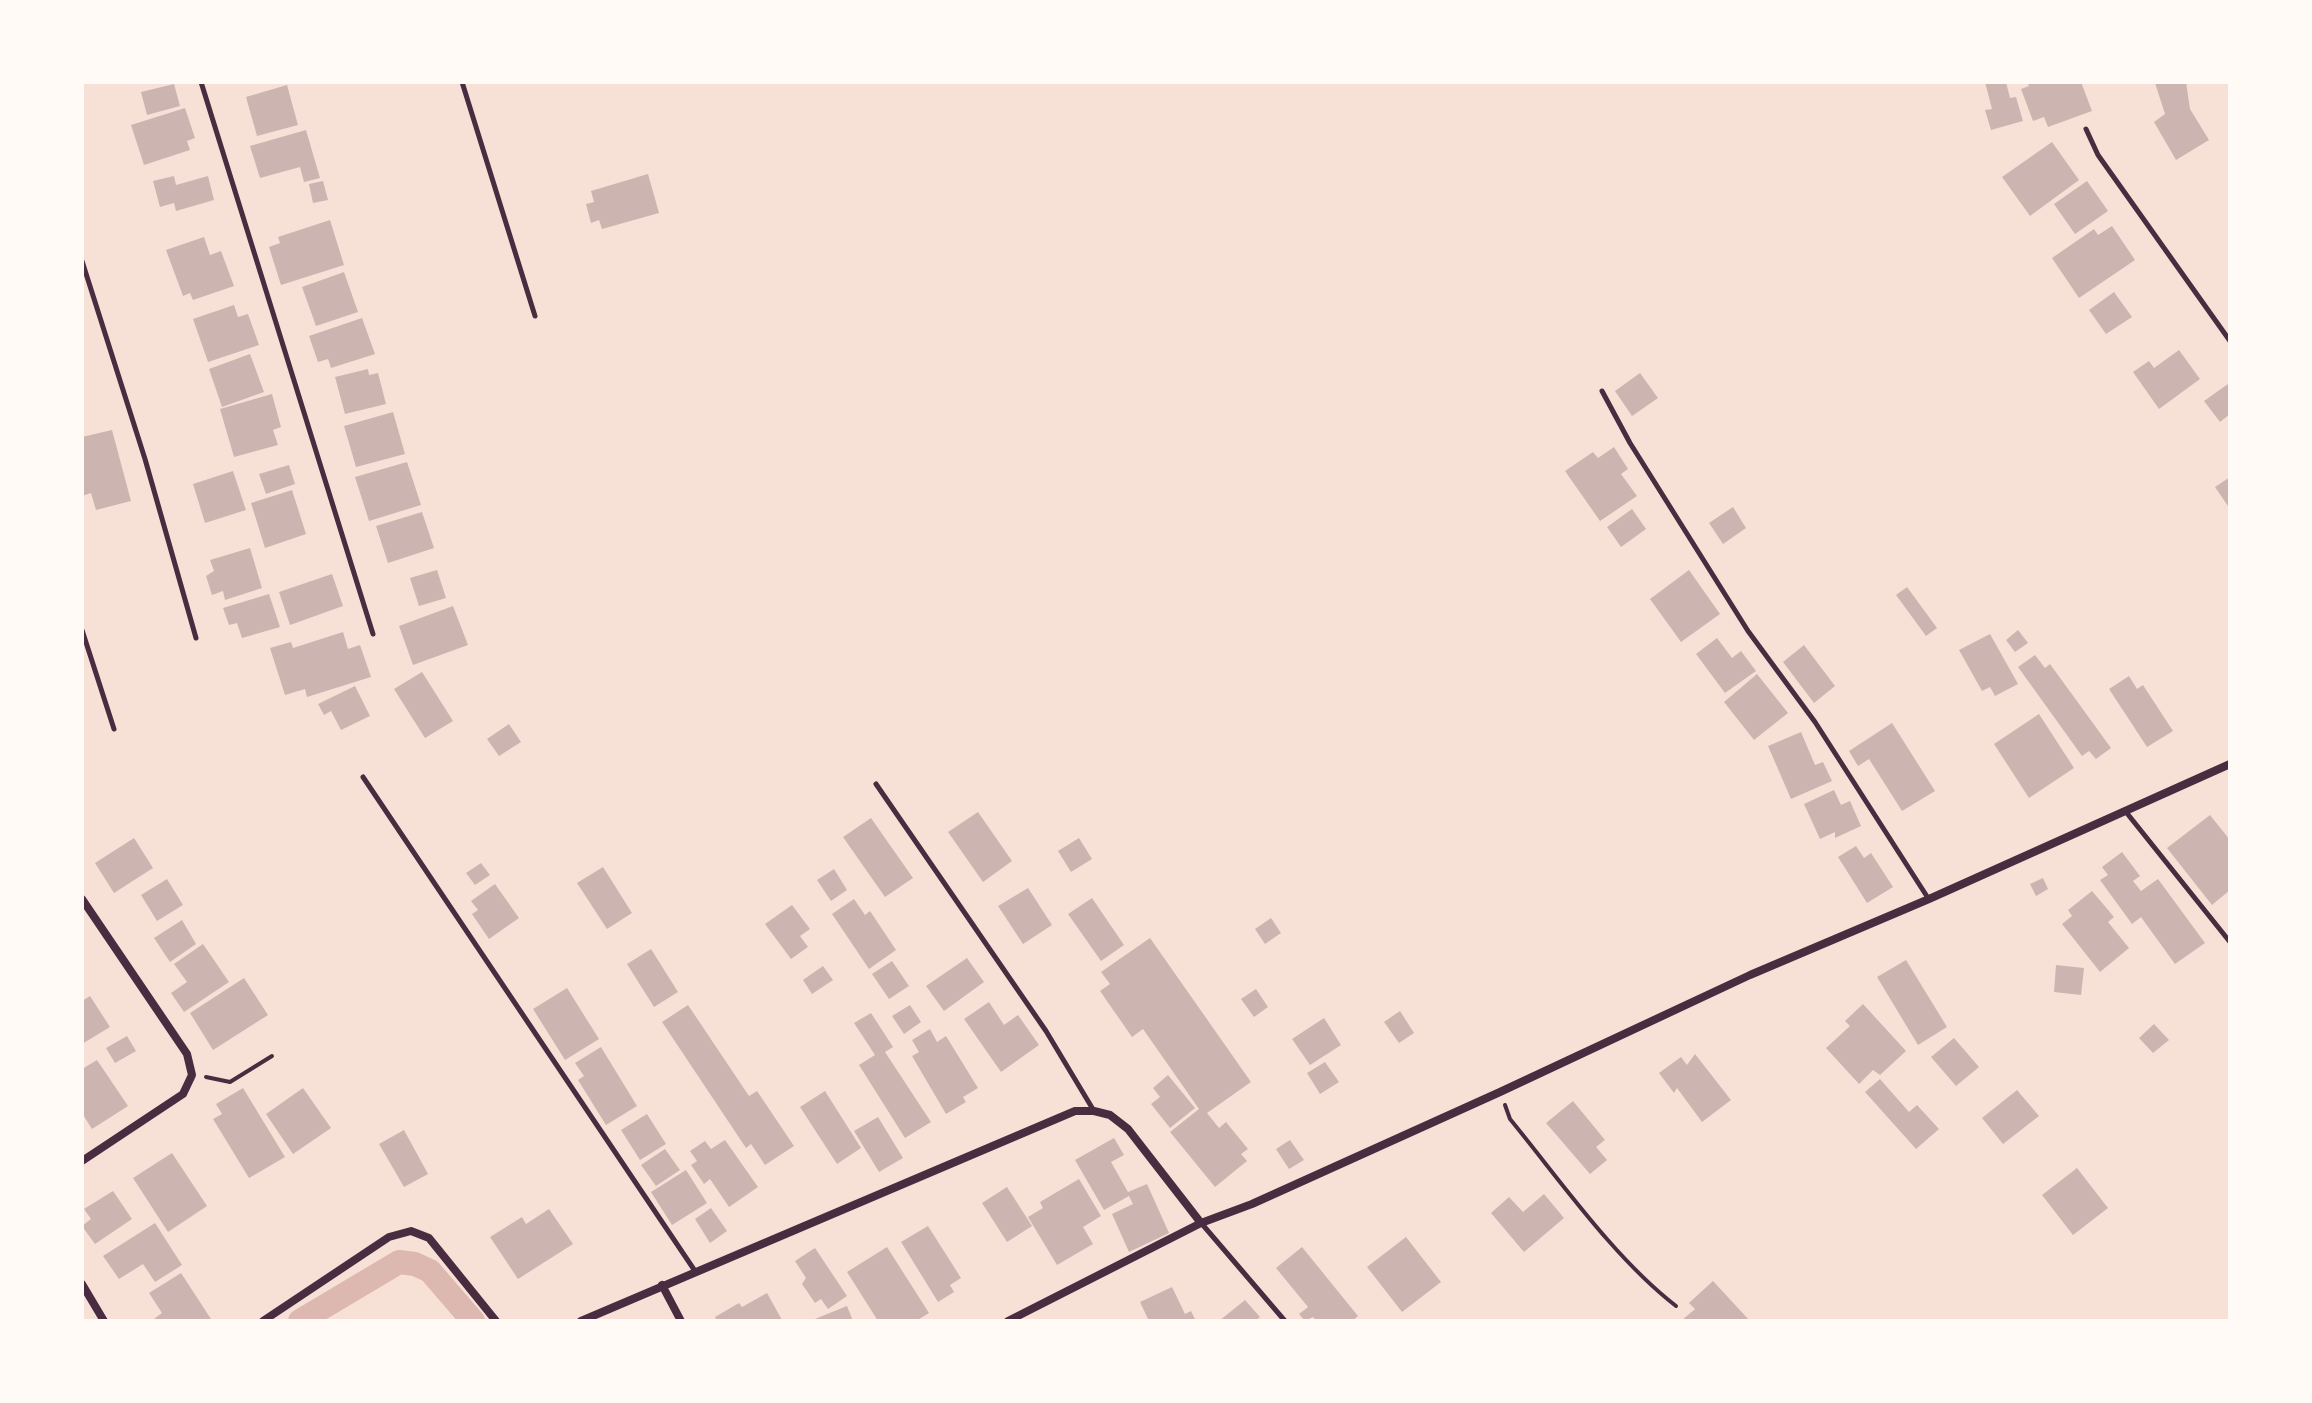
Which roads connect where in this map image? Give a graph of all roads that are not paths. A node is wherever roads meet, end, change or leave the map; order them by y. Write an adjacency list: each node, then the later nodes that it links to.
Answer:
1 (201, 82): 9 (lane)
2 (462, 82): 5 (lane)
3 (2086, 129): 6 (lane)
4 (82, 261): 10 (lane)
5 (535, 316)
6 (2230, 341)
7 (1602, 391): 17 (lane)
8 (82, 630): 11 (lane)
9 (373, 634)
10 (196, 638)
11 (114, 729)
12 (2230, 764): 15 (street)
13 (363, 777): 22 (lane)
14 (876, 784): 19 (lane)
15 (2125, 810): 17 (street); 18 (lane)
16 (82, 899): 20 (street)
17 (1929, 899): 21 (street)
18 (2230, 942)
19 (1094, 1111): 21 (street); 22 (street)
20 (82, 1161)
21 (1201, 1223): 30 (street); 31 (lane)
22 (695, 1271): 24 (street)
23 (82, 1284): 25 (street)
24 (662, 1285): 28 (street); 29 (street)
25 (104, 1321)
26 (263, 1321): 27 (street)
27 (496, 1321)
28 (581, 1321)
29 (681, 1321)
30 (1008, 1321)
31 (1285, 1321)

